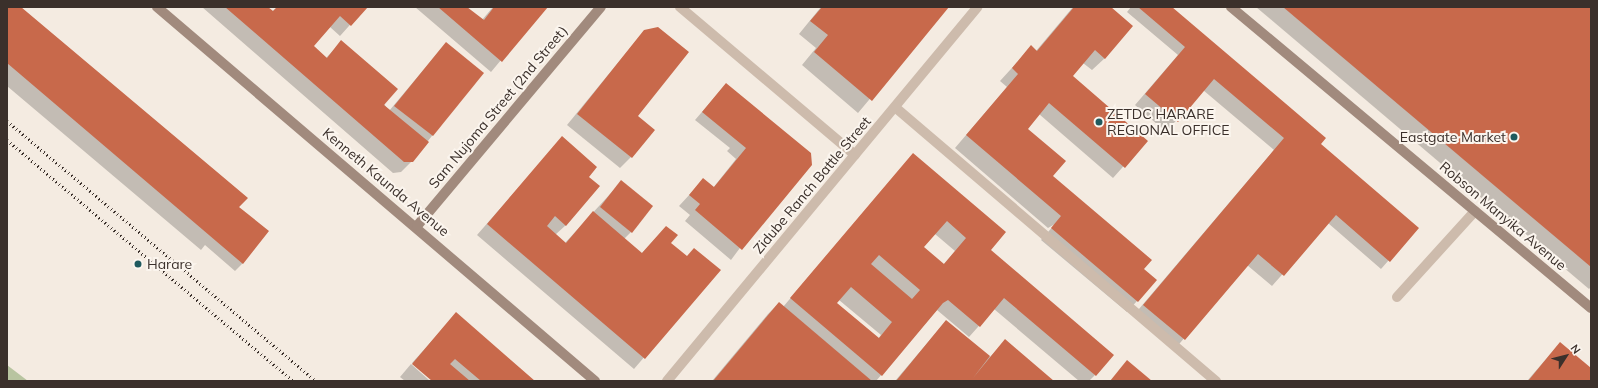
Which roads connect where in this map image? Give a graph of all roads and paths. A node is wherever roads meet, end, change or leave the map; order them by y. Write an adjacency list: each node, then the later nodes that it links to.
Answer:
1 (157, 7): 9 (main road, Kenneth Kaunda Avenue)
2 (600, 7): 9 (main road, Sam Nujoma Street (2nd Street))
3 (680, 7): 7 (street)
4 (977, 7): 6 (street, Zidube Ranch Battle Street)
5 (1231, 7): 8 (main road, Robson Manyika Avenue)
6 (896, 108): 7 (street, Zidube Ranch Battle Street); 14 (street)
7 (855, 155): 13 (street, Zidube Ranch Battle Street)
8 (1475, 210): 10 (street); 11 (main road, Robson Manyika Avenue)
9 (417, 226): 12 (main road, Kenneth Kaunda Avenue)
10 (1397, 297)
11 (1591, 308)
12 (595, 381)
13 (667, 381)
14 (1216, 381)

